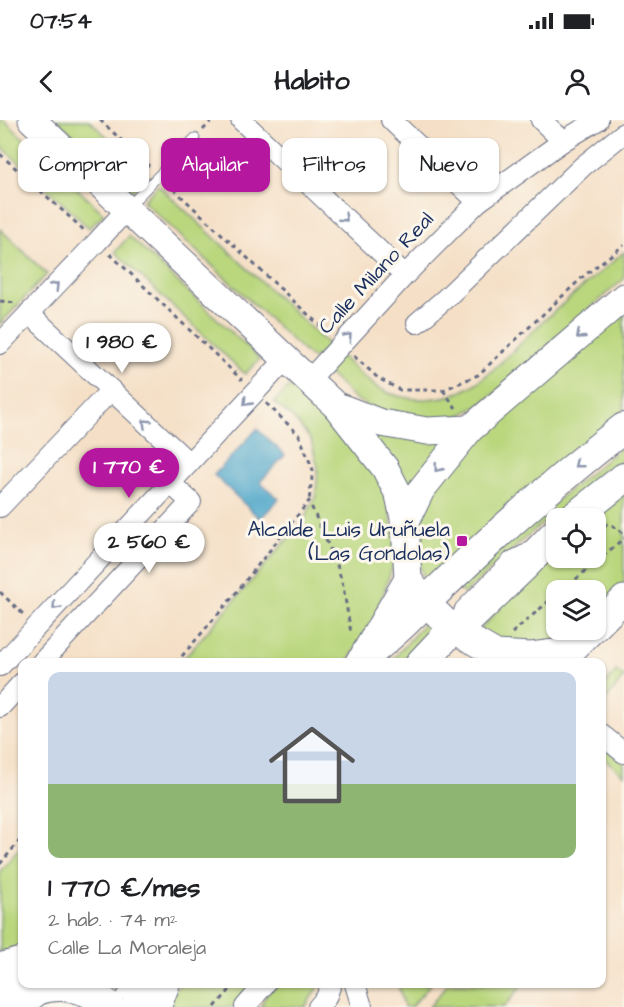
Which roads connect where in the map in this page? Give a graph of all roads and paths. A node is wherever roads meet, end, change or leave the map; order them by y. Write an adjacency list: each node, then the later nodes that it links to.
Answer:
1 (32, 120): 12 (street)
2 (100, 120): 10 (path)
3 (241, 120): 15 (street, one-way to 15)
4 (391, 120): 11 (street)
5 (541, 120): 8 (street)
6 (598, 120): 8 (street, Calle Milano Real)
7 (624, 133): 19 (street)
8 (563, 141): 11 (street, Calle Milano Real)
9 (0, 154): 13 (path)
10 (159, 175): 12 (lane); 21 (path)
11 (477, 202): 15 (street, Calle Milano Real)
12 (127, 209): 13 (street); 22 (street)
13 (97, 242): 18 (street, one-way to 13); 25 (path)
14 (624, 246): 21 (path)
15 (405, 275): 21 (street, Calle Milano Real, one-way to 15)
16 (624, 297): 28 (street, one-way to 28)
17 (0, 301): 18 (path)
18 (26, 309): 20 (street); 24 (street)
19 (417, 323)
20 (0, 344)
21 (341, 345): 23 (street, Calle Milano Real)
22 (286, 359): 23 (street); 25 (street)
23 (309, 380): 26 (street)
24 (111, 390): 29 (street, one-way to 24); 33 (street)
25 (256, 393): 29 (street, one-way to 29); 32 (path)
26 (336, 406): 28 (street); 35 (street)
27 (624, 428): 40 (main road, one-way to 40)
28 (470, 429): 35 (street, one-way to 35)
29 (189, 463): 31 (street)
30 (624, 478): 34 (main road)
31 (170, 483): 45 (street, one-way to 45); 51 (street)
32 (309, 501): 49 (path); 52 (path)
33 (0, 507)
34 (587, 508)
35 (405, 523): 40 (street)
36 (606, 525): 37 (path)
37 (624, 536): 39 (path)
38 (546, 543): 46 (main road)
39 (574, 580)
40 (417, 590): 46 (street); 49 (street); 49 (main road)
41 (0, 592): 45 (path)
42 (624, 599): 44 (street)
43 (546, 605): 48 (path)
44 (606, 617)
45 (37, 626): 54 (street)
46 (453, 629): 48 (street); 53 (main road)
47 (582, 640): 50 (street)
48 (501, 652): 50 (street)
49 (357, 654)
50 (564, 657)
51 (46, 658)
52 (180, 658)
53 (426, 658)
54 (0, 666)
55 (18, 687): 56 (street)
56 (0, 707)
57 (606, 738): 58 (street)
58 (624, 753)
59 (18, 843): 60 (path)
60 (0, 864)
61 (74, 988): 69 (main road)
62 (130, 988): 69 (lane)
63 (145, 988): 70 (main road)
64 (161, 988): 71 (highway)
65 (232, 988): 72 (path)
66 (330, 988): 74 (street)
67 (356, 988): 75 (street)
68 (260, 993): 73 (street)
69 (99, 1000)
70 (136, 1007)
71 (154, 1007)
72 (215, 1007)
73 (245, 1007)
74 (318, 1007)
75 (363, 1007)

